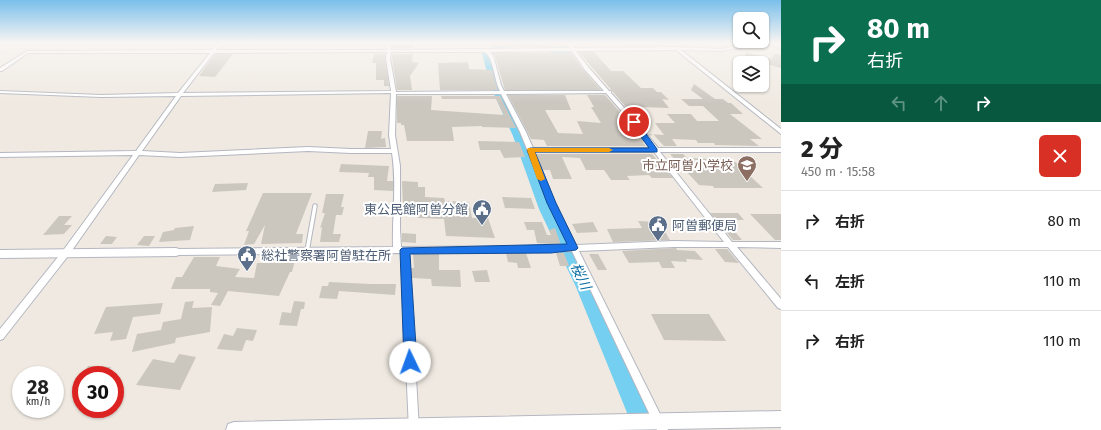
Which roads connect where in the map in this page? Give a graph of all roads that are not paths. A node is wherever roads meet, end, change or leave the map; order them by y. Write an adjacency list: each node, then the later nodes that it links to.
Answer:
1 (10, 63): 7 (street)
2 (206, 63): 12 (street)
3 (389, 63): 11 (street)
4 (493, 63): 9 (street)
5 (582, 63): 10 (street)
6 (695, 63): 13 (street)
7 (0, 70)
8 (0, 92): 12 (street)
9 (501, 92): 10 (street); 11 (street); 14 (street)
10 (608, 92): 15 (street)
11 (393, 93): 12 (street); 17 (street)
12 (182, 94): 18 (street)
13 (781, 132)
14 (530, 150): 15 (street); 23 (street)
15 (655, 150): 16 (street); 21 (street)
16 (781, 150)
17 (395, 151): 18 (street); 24 (street)
18 (137, 154): 19 (street); 28 (street)
19 (0, 155)
20 (315, 206): 25 (lane)
21 (729, 243): 22 (street); 23 (street); 29 (street)
22 (781, 245)
23 (569, 248): 24 (street); 32 (street)
24 (401, 250): 25 (street); 33 (street)
25 (307, 251): 26 (street)
26 (176, 252): 28 (street)
27 (0, 254): 28 (street)
28 (65, 254): 30 (street)
29 (781, 305)
30 (0, 336)
31 (781, 419): 32 (main road)
32 (653, 424): 33 (main road)
33 (413, 428): 34 (main road)
34 (234, 430)

